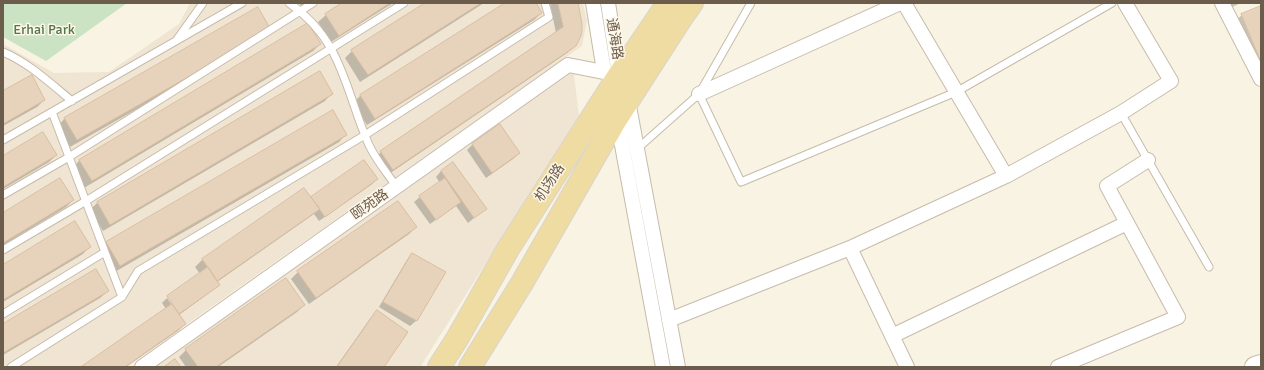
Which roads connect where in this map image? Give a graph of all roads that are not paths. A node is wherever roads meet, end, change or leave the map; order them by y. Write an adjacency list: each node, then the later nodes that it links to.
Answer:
1 (203, 3): 18 (lane)
2 (242, 3): 18 (lane)
3 (290, 3): 17 (lane)
4 (313, 3): 17 (lane)
5 (404, 3): 19 (lane)
6 (545, 3): 29 (lane)
7 (593, 3): 21 (street, 通海路)
8 (608, 3): 21 (street, 通海路)
9 (668, 3): 21 (main road, 机场路)
10 (692, 3): 26 (main road, 机场路)
11 (751, 3): 24 (lane)
12 (900, 3): 24 (street)
13 (904, 3): 23 (street)
14 (1112, 3): 23 (lane)
15 (1125, 3): 28 (street)
16 (1222, 3): 22 (street)
17 (300, 11): 19 (lane); 32 (lane)
18 (177, 39): 25 (lane)
19 (332, 48): 29 (lane); 37 (lane)
20 (3, 52): 25 (lane)
21 (611, 73): 35 (street, 颐苑路); 50 (main road, 机场路)
22 (1261, 79)
23 (956, 92): 24 (lane); 34 (street)
24 (700, 94): 31 (lane)
25 (72, 101): 27 (lane)
26 (623, 109): 31 (street); 51 (main road, 机场路); 52 (street)
27 (52, 112): 30 (lane); 32 (lane)
28 (1120, 113): 33 (lane); 34 (street)
29 (365, 135): 35 (lane); 43 (lane)
30 (3, 140)
31 (637, 149): 45 (street)
32 (69, 157): 36 (lane); 37 (lane)
33 (1148, 160): 38 (street); 42 (lane)
34 (1006, 176): 39 (street)
35 (396, 186): 49 (street, 颐苑路)
36 (3, 195)
37 (86, 201): 40 (lane); 41 (lane)
38 (1127, 223): 46 (street); 55 (street)
39 (850, 248): 45 (street); 46 (street)
40 (3, 250)
41 (105, 252): 43 (lane); 44 (lane)
42 (1209, 267)
43 (122, 297): 48 (lane)
44 (3, 314)
45 (669, 320): 53 (street)
46 (892, 336): 54 (street)
47 (1261, 365): 56 (main road)
48 (11, 367)
49 (142, 367)
50 (438, 367)
51 (470, 367)
52 (663, 367)
53 (678, 367)
54 (907, 367)
55 (1058, 367)
56 (1255, 367)

